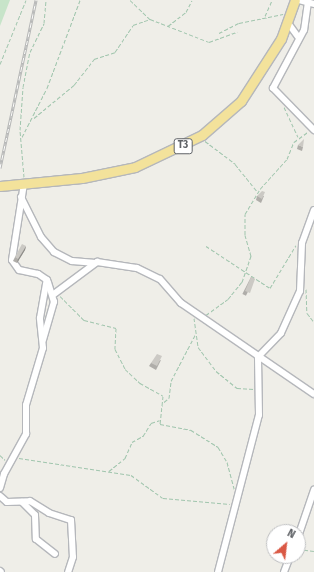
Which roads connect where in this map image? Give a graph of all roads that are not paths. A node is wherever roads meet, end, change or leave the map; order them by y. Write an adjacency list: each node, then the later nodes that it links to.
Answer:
1 (295, 0): 4 (highway, T3)
2 (299, 0): 3 (street)
3 (311, 3): 5 (street)
4 (288, 23): 5 (street); 7 (highway, T3)
5 (298, 37): 6 (street)
6 (314, 129)
7 (24, 183): 8 (highway, T3); 9 (street)
8 (0, 186)
9 (21, 195): 11 (street); 12 (street)
10 (314, 210): 15 (street)
11 (93, 263): 13 (street); 15 (street)
12 (47, 280): 13 (street); 14 (street)
13 (55, 293): 14 (street)
14 (43, 341): 17 (street)
15 (258, 357): 16 (street); 24 (street)
16 (314, 394)
17 (0, 488)
18 (314, 490): 21 (street)
19 (0, 496): 20 (street)
20 (21, 501): 22 (street); 23 (street)
21 (302, 524)
22 (55, 554)
23 (68, 572)
24 (218, 572)

